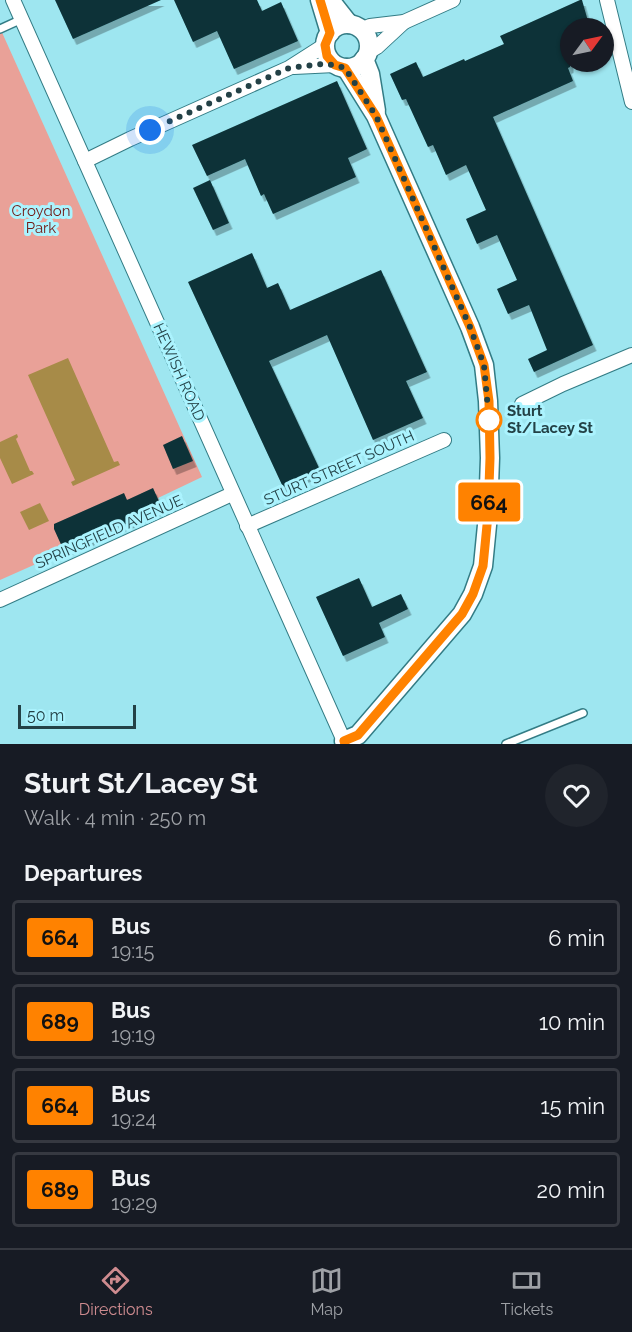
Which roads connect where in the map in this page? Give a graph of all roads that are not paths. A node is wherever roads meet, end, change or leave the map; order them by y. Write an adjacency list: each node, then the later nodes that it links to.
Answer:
1 (13, 0): 6 (street, HEWISH ROAD)
2 (320, 0): 10 (street)
3 (330, 0): 8 (street)
4 (453, 0): 7 (street)
5 (607, 0): 14 (street)
6 (21, 19): 9 (lane); 16 (street, HEWISH ROAD)
7 (404, 22): 8 (street); 11 (street)
8 (355, 27): 10 (street); 11 (street)
9 (0, 29)
10 (327, 39): 12 (street); 13 (street)
11 (366, 56): 12 (street); 15 (street)
12 (340, 66): 13 (street); 15 (street)
13 (289, 68): 16 (street)
14 (632, 102)
15 (376, 116): 24 (street)
16 (85, 161): 20 (street, HEWISH ROAD)
17 (632, 355): 18 (street)
18 (522, 404)
19 (444, 440): 21 (street, STURT STREET SOUTH)
20 (232, 494): 21 (street, HEWISH ROAD); 22 (street, SPRINGFIELD AVENUE)
21 (247, 526): 24 (street, HEWISH ROAD)
22 (0, 600)
23 (583, 712): 25 (lane)
24 (345, 743)
25 (506, 744)

